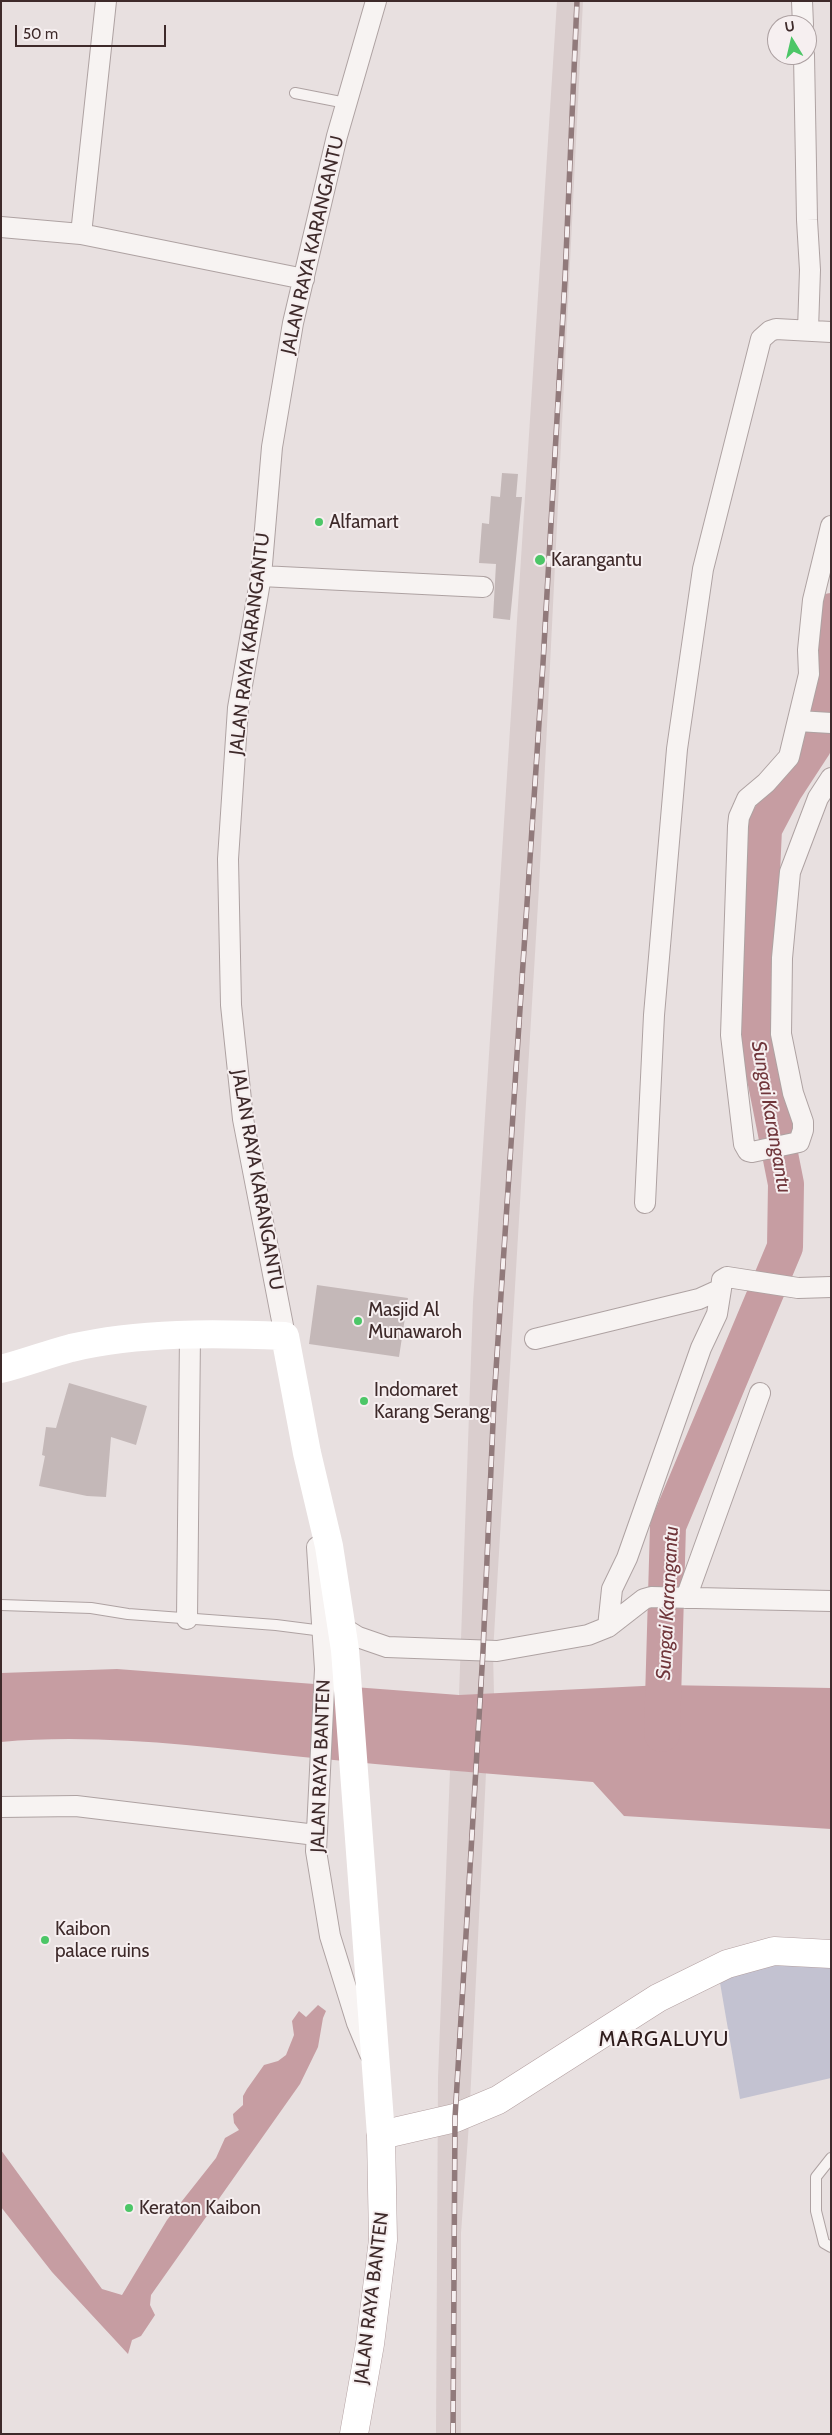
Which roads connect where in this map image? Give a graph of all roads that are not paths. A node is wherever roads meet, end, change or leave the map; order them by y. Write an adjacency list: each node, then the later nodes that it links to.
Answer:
1 (106, 1): 9 (street)
2 (376, 1): 7 (street, JALAN RAYA KARANGANTU)
3 (802, 1): 4 (street)
4 (803, 15)
5 (804, 65): 11 (street)
6 (295, 93): 7 (lane)
7 (346, 103): 10 (street, JALAN RAYA KARANGANTU)
8 (1, 227): 9 (street)
9 (81, 234): 10 (street)
10 (304, 279): 14 (street, JALAN RAYA KARANGANTU)
11 (808, 330): 12 (street); 19 (street)
12 (831, 332)
13 (831, 526): 16 (street)
14 (261, 576): 15 (street); 23 (street, JALAN RAYA KARANGANTU)
15 (483, 587)
16 (803, 721): 17 (street); 18 (street)
17 (831, 723)
18 (831, 778)
19 (645, 1203)
20 (831, 1287): 21 (street)
21 (721, 1289): 24 (street); 31 (street)
22 (190, 1335): 23 (main road); 25 (main road); 30 (street)
23 (285, 1336): 32 (main road, JALAN RAYA KARANGANTU)
24 (535, 1339)
25 (1, 1369)
26 (760, 1393): 27 (street)
27 (684, 1597): 28 (street); 31 (street)
28 (831, 1601)
29 (1, 1605): 30 (lane)
30 (187, 1619): 32 (lane)
31 (608, 1627): 32 (street)
32 (333, 1629): 33 (main road, JALAN RAYA KARANGANTU)
33 (336, 1670): 34 (main road, JALAN RAYA KARANGANTU); 36 (street, JALAN RAYA BANTEN)
34 (356, 1798): 38 (main road, JALAN RAYA BANTEN)
35 (1, 1807): 36 (street)
36 (316, 1836): 38 (street, JALAN RAYA BANTEN)
37 (831, 1954): 39 (main road)
38 (377, 2071): 39 (main road, JALAN RAYA BANTEN)
39 (381, 2135): 42 (main road, JALAN RAYA BANTEN)
40 (831, 2158): 41 (lane)
41 (831, 2247)
42 (354, 2434)

